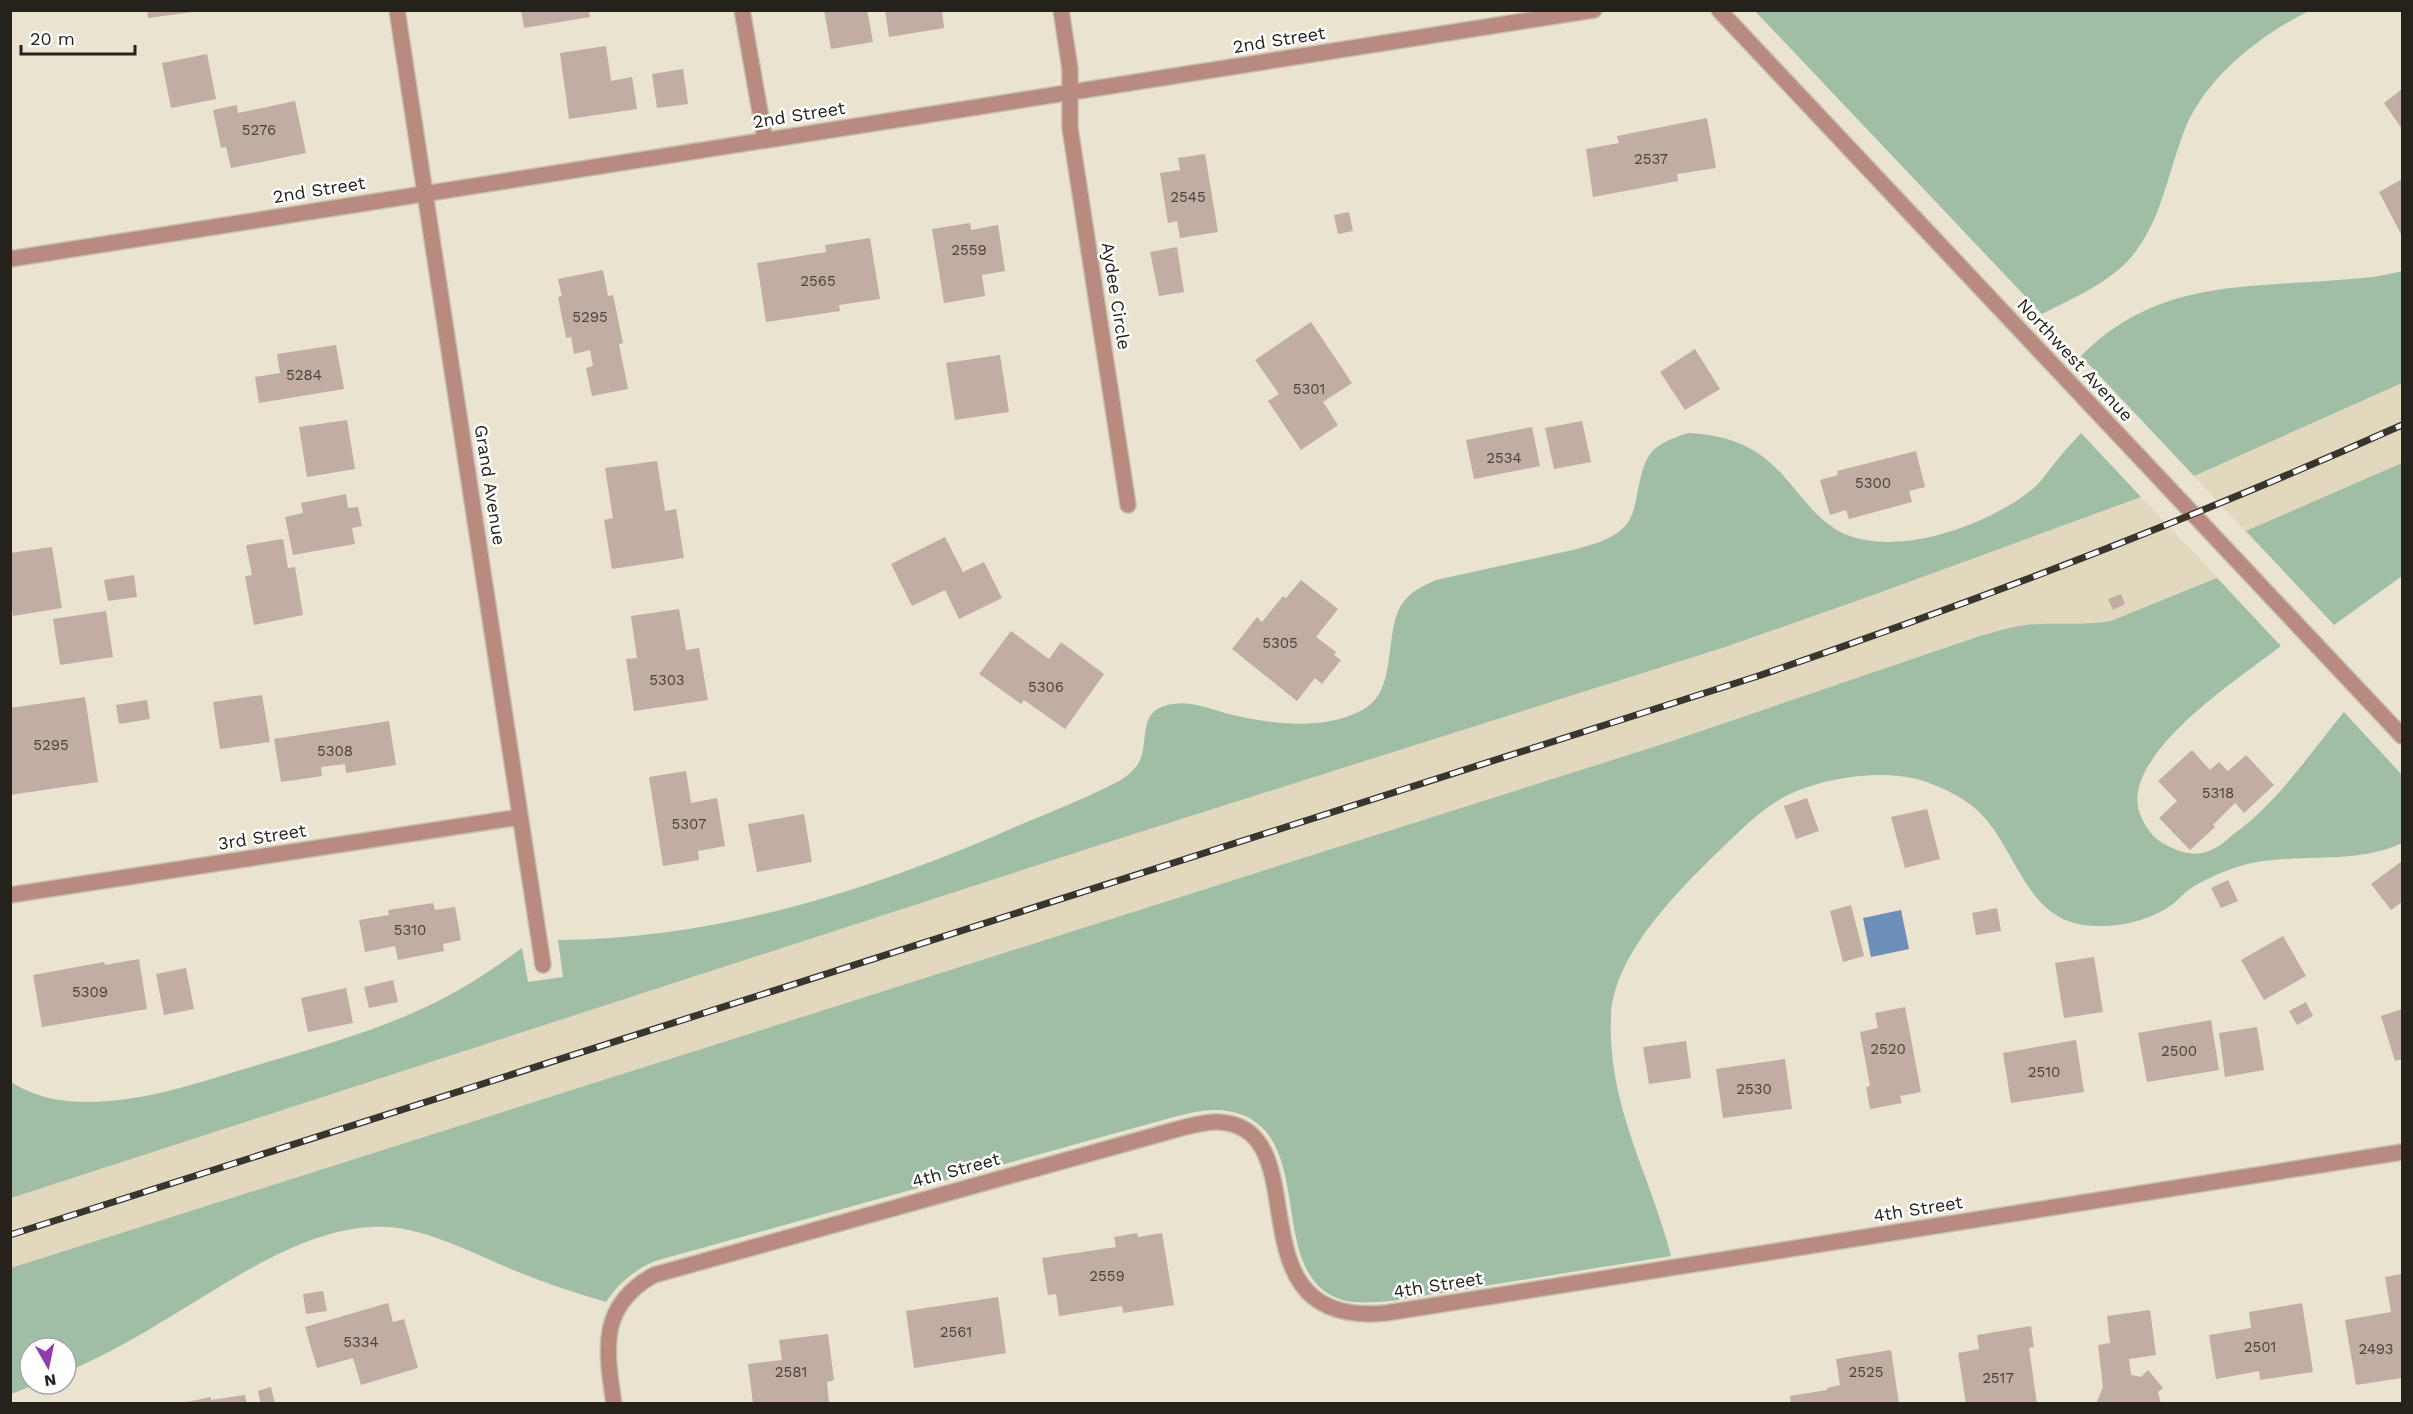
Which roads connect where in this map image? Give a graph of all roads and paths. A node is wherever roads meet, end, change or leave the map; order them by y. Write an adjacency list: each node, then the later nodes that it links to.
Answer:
1 (398, 10): 8 (street, Grand Avenue)
2 (742, 10): 7 (street)
3 (1061, 10): 6 (street, Aydee Circle)
4 (1594, 10): 6 (street, 2nd Street)
5 (1719, 10): 11 (street, Northwest Avenue)
6 (1070, 92): 7 (street, 2nd Street); 10 (street, Aydee Circle)
7 (765, 140): 8 (street, 2nd Street)
8 (426, 193): 9 (street, 2nd Street); 12 (street, Grand Avenue)
9 (10, 259)
10 (1128, 505)
11 (2403, 736)
12 (520, 818): 13 (street, 3rd Street); 14 (street, Grand Avenue)
13 (10, 895)
14 (543, 965)
15 (2403, 1152): 16 (street, 4th Street)
16 (615, 1404)

